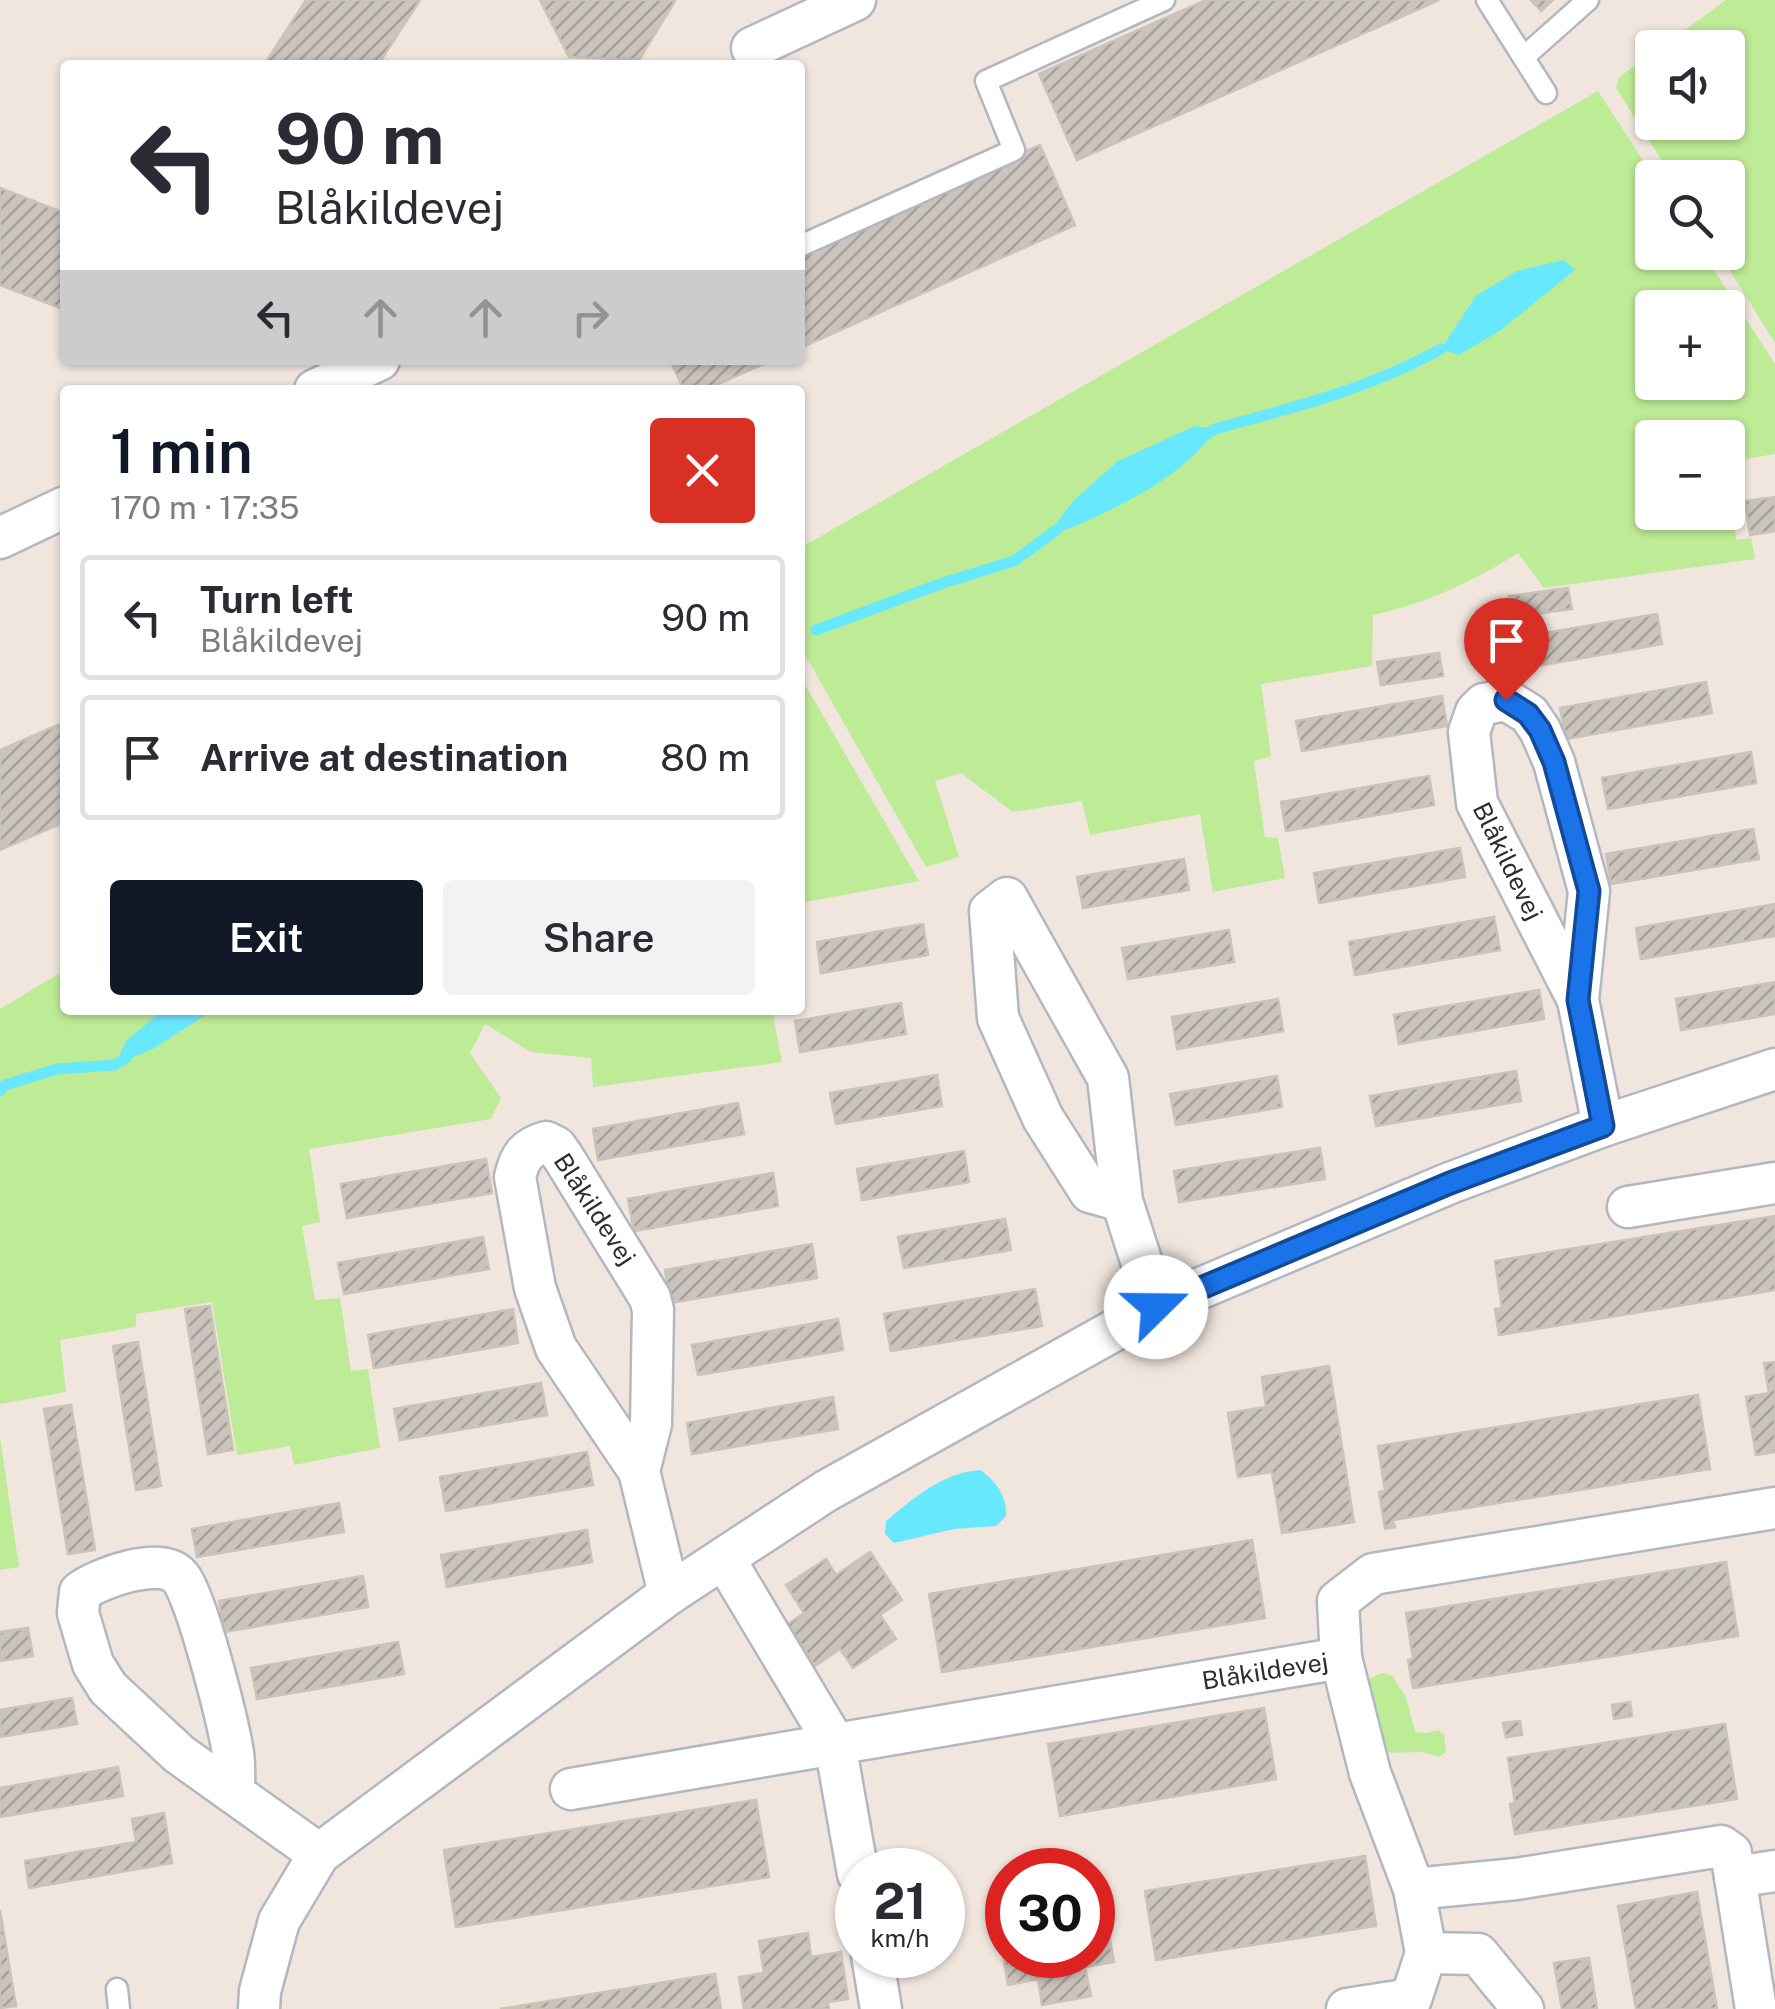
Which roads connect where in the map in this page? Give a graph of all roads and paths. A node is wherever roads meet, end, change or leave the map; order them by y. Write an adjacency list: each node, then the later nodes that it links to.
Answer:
1 (856, 0): 5 (street)
2 (1164, 0): 8 (lane)
3 (1487, 0): 6 (lane)
4 (1588, 0): 6 (lane)
5 (752, 48)
6 (1525, 56): 7 (lane)
7 (1546, 93)
8 (805, 244)
9 (368, 365): 10 (street)
10 (325, 385)
11 (60, 509): 12 (street)
12 (0, 538)
13 (1578, 1000): 13 (street, Blåkildevej); 15 (street, Blåkildevej)
14 (1775, 1069): 15 (street)
15 (1603, 1126): 19 (street)
16 (1775, 1184): 18 (street)
17 (1122, 1201): 17 (street); 19 (street)
18 (1628, 1207)
19 (1156, 1307): 22 (street)
20 (639, 1471): 20 (street, Blåkildevej); 23 (street, Blåkildevej)
21 (1775, 1508): 24 (street, Blåkildevej)
22 (725, 1560): 23 (street); 25 (street)
23 (669, 1594): 29 (street)
24 (1341, 1658): 25 (street, Blåkildevej); 32 (street, Blåkildevej)
25 (834, 1744): 26 (street, Blåkildevej); 28 (street)
26 (571, 1789)
27 (234, 1792): 27 (street); 29 (street)
28 (853, 1848)
29 (319, 1854): 36 (street)
30 (1775, 1871): 31 (street)
31 (1735, 1877): 32 (street); 39 (street)
32 (1414, 1889): 33 (street, Blåkildevej)
33 (1426, 1953): 35 (street); 38 (street)
34 (876, 1978): 37 (street)
35 (1365, 2008)
36 (260, 2009)
37 (881, 2009)
38 (1522, 2009)
39 (1756, 2009)

